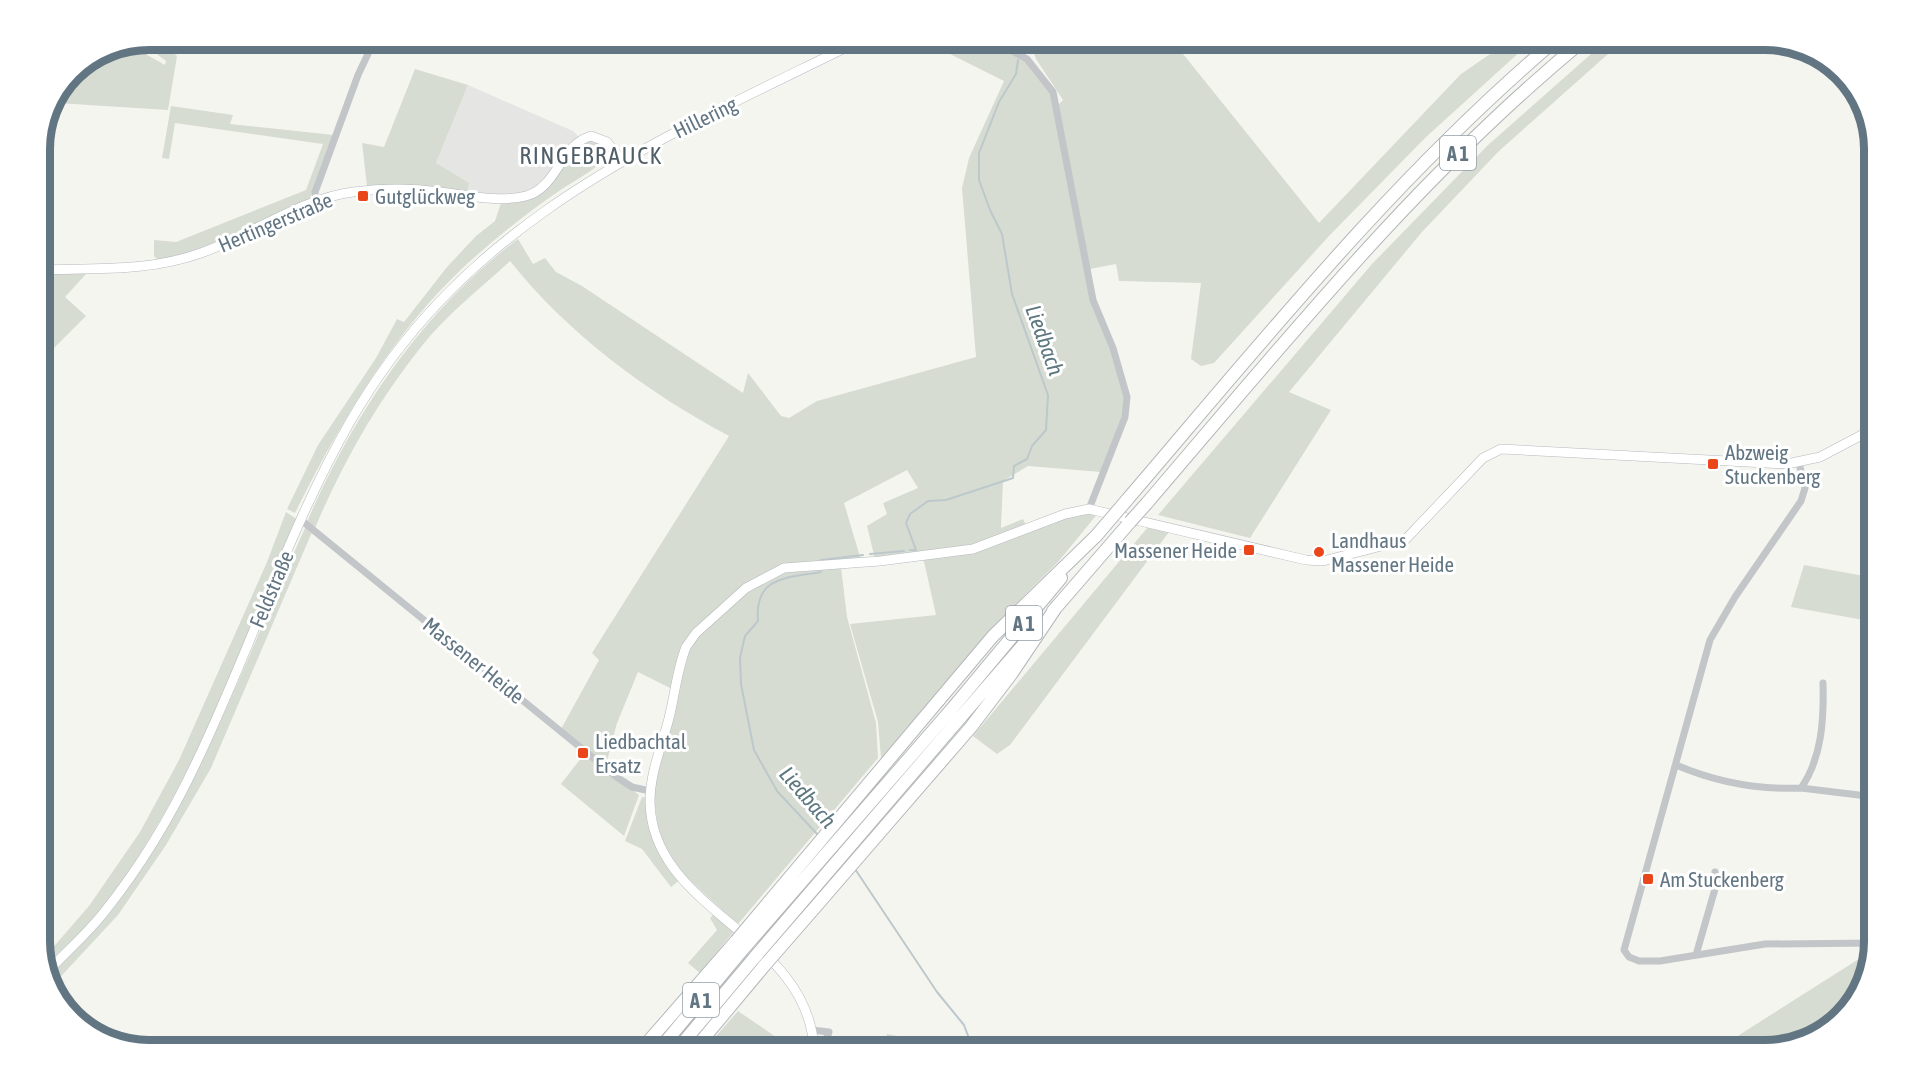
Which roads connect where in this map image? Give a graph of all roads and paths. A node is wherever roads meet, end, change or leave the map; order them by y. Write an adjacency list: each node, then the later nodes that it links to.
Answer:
1 (370, 50): 7 (street)
2 (841, 50): 6 (street, Hillering)
3 (1010, 50): 12 (street)
4 (1545, 50): 14 (highway, A 1, bridge)
5 (1574, 50): 15 (highway, A 1, bridge)
6 (621, 160): 7 (street, Hertingerstraße); 8 (street, Hillering)
7 (316, 202): 9 (street, Hertingerstraße)
8 (523, 227): 13 (street, Feldstraße)
9 (50, 270)
10 (1864, 434): 11 (street)
11 (1799, 463): 12 (street); 18 (street)
12 (1089, 509): 20 (street)
13 (301, 520): 20 (street, Massener Heide); 27 (street, Feldstraße)
14 (1096, 536): 17 (highway, A 1); 24 (highway, bridge)
15 (1057, 606): 17 (highway, A 1); 26 (highway, bridge)
16 (1823, 683): 19 (street)
17 (955, 714): 24 (highway, A 1, bridge); 26 (highway, A 1, bridge)
18 (1676, 765): 19 (street); 25 (street)
19 (1801, 788): 21 (street)
20 (650, 791): 28 (street)
21 (1864, 796)
22 (1715, 872): 25 (street)
23 (1864, 943): 25 (street)
24 (740, 944): 29 (highway); 30 (highway, A 1)
25 (1696, 955)
26 (760, 962): 31 (highway, A 1); 32 (highway)
27 (53, 966)
28 (812, 1030): 33 (street); 34 (street)
29 (650, 1040)
30 (666, 1040)
31 (686, 1040)
32 (701, 1040)
33 (813, 1040)
34 (826, 1040)

